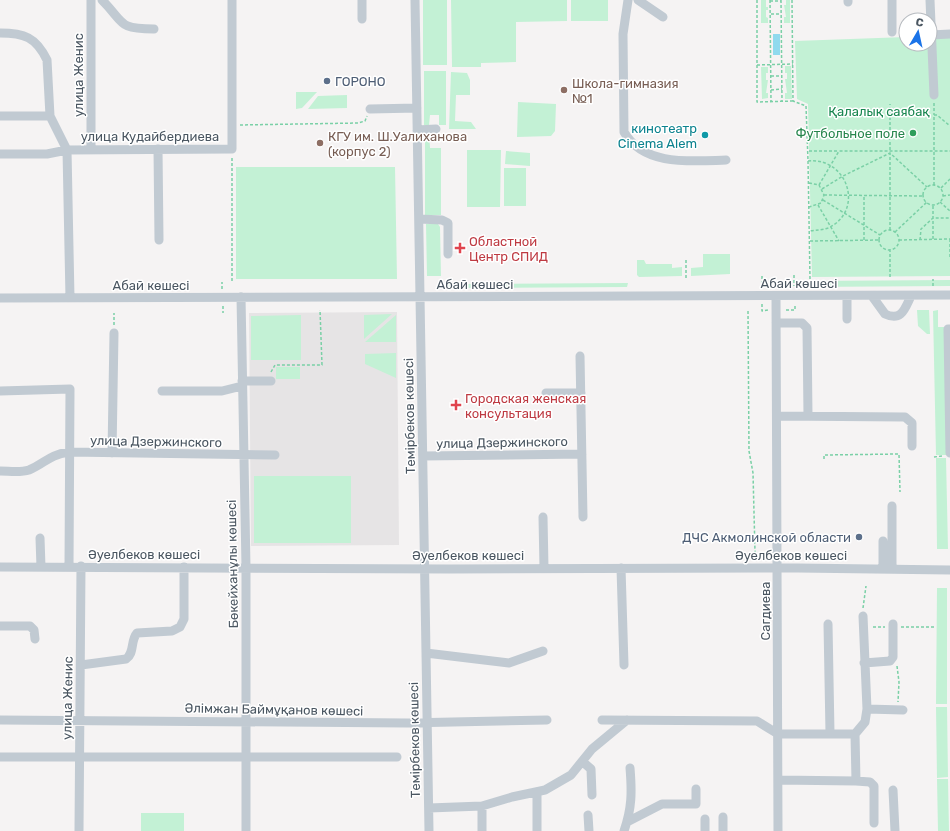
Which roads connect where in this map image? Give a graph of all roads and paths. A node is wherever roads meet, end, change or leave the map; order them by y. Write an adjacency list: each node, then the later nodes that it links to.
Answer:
1 (91, 0): 50 (street, улица Женис)
2 (102, 0): 19 (street)
3 (232, 0): 43 (street)
4 (362, 0): 18 (street)
5 (415, 0): 38 (street, Темірбеков көшесі)
6 (628, 0): 57 (street)
7 (638, 0): 17 (street)
8 (756, 0): 28 (path)
9 (770, 0): 10 (path); 15 (path)
10 (781, 0): 16 (path)
11 (792, 0): 27 (path)
12 (892, 0): 20 (street)
13 (930, 0): 14 (street)
14 (930, 12)
15 (770, 14): 16 (path); 25 (path)
16 (781, 14): 26 (path)
17 (663, 17)
18 (362, 19)
19 (154, 29)
20 (892, 32)
21 (0, 33): 42 (street)
22 (950, 34): 23 (street)
23 (938, 35)
24 (932, 52): 33 (street)
25 (771, 64): 26 (path); 28 (path); 29 (path)
26 (782, 64): 27 (path); 30 (path)
27 (793, 64): 34 (path)
28 (757, 65): 35 (path)
29 (771, 76): 30 (path); 32 (path)
30 (782, 76): 31 (path)
31 (782, 89): 32 (path); 36 (path)
32 (771, 90): 35 (path)
33 (934, 95): 40 (path)
34 (793, 101): 36 (path); 51 (path)
35 (771, 102): 36 (path)
36 (782, 102)
37 (890, 104): 55 (path)
38 (417, 108): 39 (street); 45 (street, Темірбеков көшесі)
39 (370, 109): 43 (path)
40 (934, 115): 44 (path); 53 (path)
41 (0, 116): 42 (street)
42 (50, 116): 49 (street, улица Кудайбердиева)
43 (232, 125): 48 (street)
44 (950, 126)
45 (417, 130): 46 (street); 85 (street, Темірбеков көшесі)
46 (436, 130)
47 (158, 149): 48 (street, улица Кудайбердиева); 50 (street, улица Кудайбердиева); 92 (street)
48 (232, 149): 112 (path)
49 (67, 150): 50 (street, улица Кудайбердиева); 56 (street, улица Кудайбердиева); 125 (street)
50 (91, 150)
51 (808, 151): 52 (path); 58 (path)
52 (839, 151): 55 (path); 59 (path)
53 (934, 151): 54 (path); 55 (path); 64 (path)
54 (950, 151)
55 (890, 152): 60 (path); 65 (path); 71 (path)
56 (0, 154)
57 (726, 160)
58 (808, 161): 59 (path); 62 (path)
59 (831, 165): 60 (path); 63 (path)
60 (843, 176): 67 (path); 69 (path)
61 (950, 179): 66 (path)
62 (808, 183): 63 (path); 80 (path)
63 (819, 185): 67 (path)
64 (934, 185): 65 (path); 66 (path)
65 (926, 187): 72 (path)
66 (941, 188): 73 (path)
67 (822, 189): 68 (path)
68 (824, 195): 69 (path); 75 (path)
69 (848, 195): 70 (path); 82 (path)
70 (864, 195): 71 (path); 86 (path)
71 (890, 195): 72 (path); 88 (path)
72 (924, 196): 76 (path)
73 (943, 196): 74 (path); 77 (path)
74 (950, 196)
75 (823, 200): 78 (path); 82 (path)
76 (927, 202): 79 (path); 90 (path)
77 (940, 202): 79 (path); 81 (path)
78 (818, 205): 80 (path); 87 (path)
79 (933, 205): 83 (path)
80 (809, 207): 89 (path)
81 (950, 212)
82 (844, 213): 86 (path); 87 (path)
83 (933, 218): 84 (path); 96 (path); 97 (path)
84 (950, 218)
85 (419, 219): 102 (street); 123 (street, Темірбеков көшесі)
86 (864, 225): 91 (path); 93 (path)
87 (831, 226): 89 (path); 100 (path)
88 (890, 230): 90 (path); 91 (path)
89 (809, 231): 99 (path)
90 (895, 232): 95 (path)
91 (880, 235): 94 (path)
92 (158, 240)
93 (864, 240): 94 (path); 100 (path)
94 (879, 240): 101 (path)
95 (899, 240): 96 (path); 101 (path)
96 (920, 240): 97 (path)
97 (933, 240): 98 (path)
98 (950, 240): 103 (path)
99 (810, 241): 100 (path); 109 (path)
100 (839, 241)
101 (890, 249): 110 (path)
102 (448, 254)
103 (950, 257)
104 (686, 260): 108 (path)
105 (762, 276): 113 (path)
106 (794, 276): 114 (path)
107 (934, 278): 115 (path)
108 (686, 279)
109 (810, 279)
110 (890, 279)
111 (222, 282): 116 (path)
112 (232, 282)
113 (762, 286)
114 (794, 286)
115 (933, 286)
116 (222, 291)
117 (950, 295): 121 (street, Абай көшесі)
118 (776, 296): 119 (street, Абай көшесі); 123 (street, Абай көшесі); 132 (street, Сагдиева)
119 (847, 296): 120 (street, Абай көшесі); 131 (street)
120 (872, 296): 121 (street, Абай көшесі); 121 (street)
121 (911, 296)
122 (241, 297): 123 (street, Абай көшесі); 125 (street, Абай көшесі); 137 (street, Бөкейханұлы көшесі)
123 (420, 297): 153 (street, Темірбеков көшесі)
124 (0, 298): 125 (street, Абай көшесі)
125 (70, 298)
126 (222, 305): 129 (path)
127 (320, 310): 136 (path)
128 (748, 311): 162 (path)
129 (223, 312)
130 (114, 313): 134 (path)
131 (847, 319)
132 (776, 323): 144 (street, Сагдиева); 145 (street)
133 (950, 329): 138 (street)
134 (114, 333): 148 (street)
135 (580, 356): 142 (street)
136 (271, 381): 137 (street)
137 (242, 383): 140 (street); 151 (street, Бөкейханұлы көшесі)
138 (949, 390): 143 (street)
139 (0, 391): 147 (street)
140 (162, 391)
141 (546, 393): 142 (street)
142 (581, 393): 150 (street)
143 (950, 408): 149 (street)
144 (777, 416): 145 (street); 172 (street, Сагдиева)
145 (808, 416): 146 (street)
146 (912, 446)
147 (69, 452): 148 (street, улица Дзержинского); 155 (street, улица Дзержинского); 163 (street)
148 (112, 453): 151 (street, улица Дзержинского)
149 (950, 453)
150 (582, 454): 153 (street, улица Дзержинского); 159 (street)
151 (243, 455): 152 (street, улица Дзержинского); 168 (street, Бөкейханұлы көшесі)
152 (275, 455)
153 (423, 456): 169 (street, Темірбеков көшесі)
154 (824, 459): 156 (path)
155 (0, 471)
156 (900, 492)
157 (892, 506): 173 (street)
158 (543, 517): 170 (street)
159 (583, 517)
160 (40, 538): 166 (street)
161 (883, 541): 173 (street)
162 (755, 552)
163 (69, 566): 164 (street, Әуелбеков көшесі); 166 (street, Әуелбеков көшесі)
164 (81, 566): 167 (street, Әуелбеков көшесі); 185 (street, улица Женис)
165 (0, 567): 166 (street, Әуелбеков көшесі)
166 (41, 567)
167 (184, 567): 168 (street, Әуелбеков көшесі); 185 (street)
168 (246, 567): 169 (street, Әуелбеков көшесі); 194 (street, Бөкейханұлы көшесі)
169 (425, 568): 170 (street, Әуелбеков көшесі); 182 (street, Темірбеков көшесі)
170 (544, 568): 171 (street, Әуелбеков көшесі)
171 (621, 568): 172 (street, Әуелбеков көшесі); 186 (street)
172 (778, 568): 173 (street, Әуелбеков көшесі); 197 (street, Сагдиева)
173 (888, 568): 174 (street, Әуелбеков көшесі)
174 (950, 570)
175 (866, 586): 176 (path)
176 (863, 616): 184 (street)
177 (828, 624): 196 (street)
178 (893, 624): 183 (street)
179 (0, 626): 180 (street)
180 (35, 639)
181 (543, 651): 182 (street)
182 (426, 654): 195 (street, Темірбеков көшесі)
183 (893, 657): 184 (street); 188 (path)
184 (864, 663): 187 (street)
185 (81, 665): 190 (street, улица Женис)
186 (624, 665)
187 (867, 709): 188 (street); 198 (street)
188 (900, 710)
189 (0, 720): 190 (street, Әлімжан Баймұқанов көшесі)
190 (80, 720): 194 (street, Әлімжан Баймұқанов көшесі); 202 (street, улица Женис)
191 (548, 720): 195 (street, Әлімжан Баймұқанов көшесі)
192 (602, 720): 193 (street)
193 (627, 720): 197 (street); 203 (street)
194 (245, 722): 195 (street, Әлімжан Баймұқанов көшесі); 200 (street, Бөкейханұлы көшесі)
195 (427, 722): 212 (street, Темірбеков көшесі)
196 (830, 733): 197 (street); 198 (street)
197 (778, 734): 205 (street, Сагдиева)
198 (855, 734): 206 (street)
199 (0, 757): 202 (street)
200 (246, 757): 201 (street); 202 (street); 219 (street, Бөкейханұлы көшесі)
201 (397, 757)
202 (79, 758): 218 (street, улица Женис)
203 (583, 762): 209 (street); 210 (street)
204 (630, 768): 216 (street)
205 (778, 780): 206 (street); 227 (street, Сагдиева)
206 (856, 781): 217 (street)
207 (696, 789): 216 (street)
208 (894, 790): 228 (street)
209 (537, 792): 211 (street); 222 (street)
210 (592, 794)
211 (482, 806): 212 (street); 221 (street)
212 (429, 808): 220 (street, Темірбеков көшесі)
213 (588, 814): 223 (street)
214 (723, 817): 226 (street)
215 (705, 819): 225 (street)
216 (627, 822): 224 (street)
217 (874, 823)
218 (78, 831)
219 (246, 831)
220 (429, 831)
221 (482, 831)
222 (537, 831)
223 (588, 831)
224 (624, 831)
225 (705, 831)
226 (723, 831)
227 (778, 831)
228 (894, 831)

